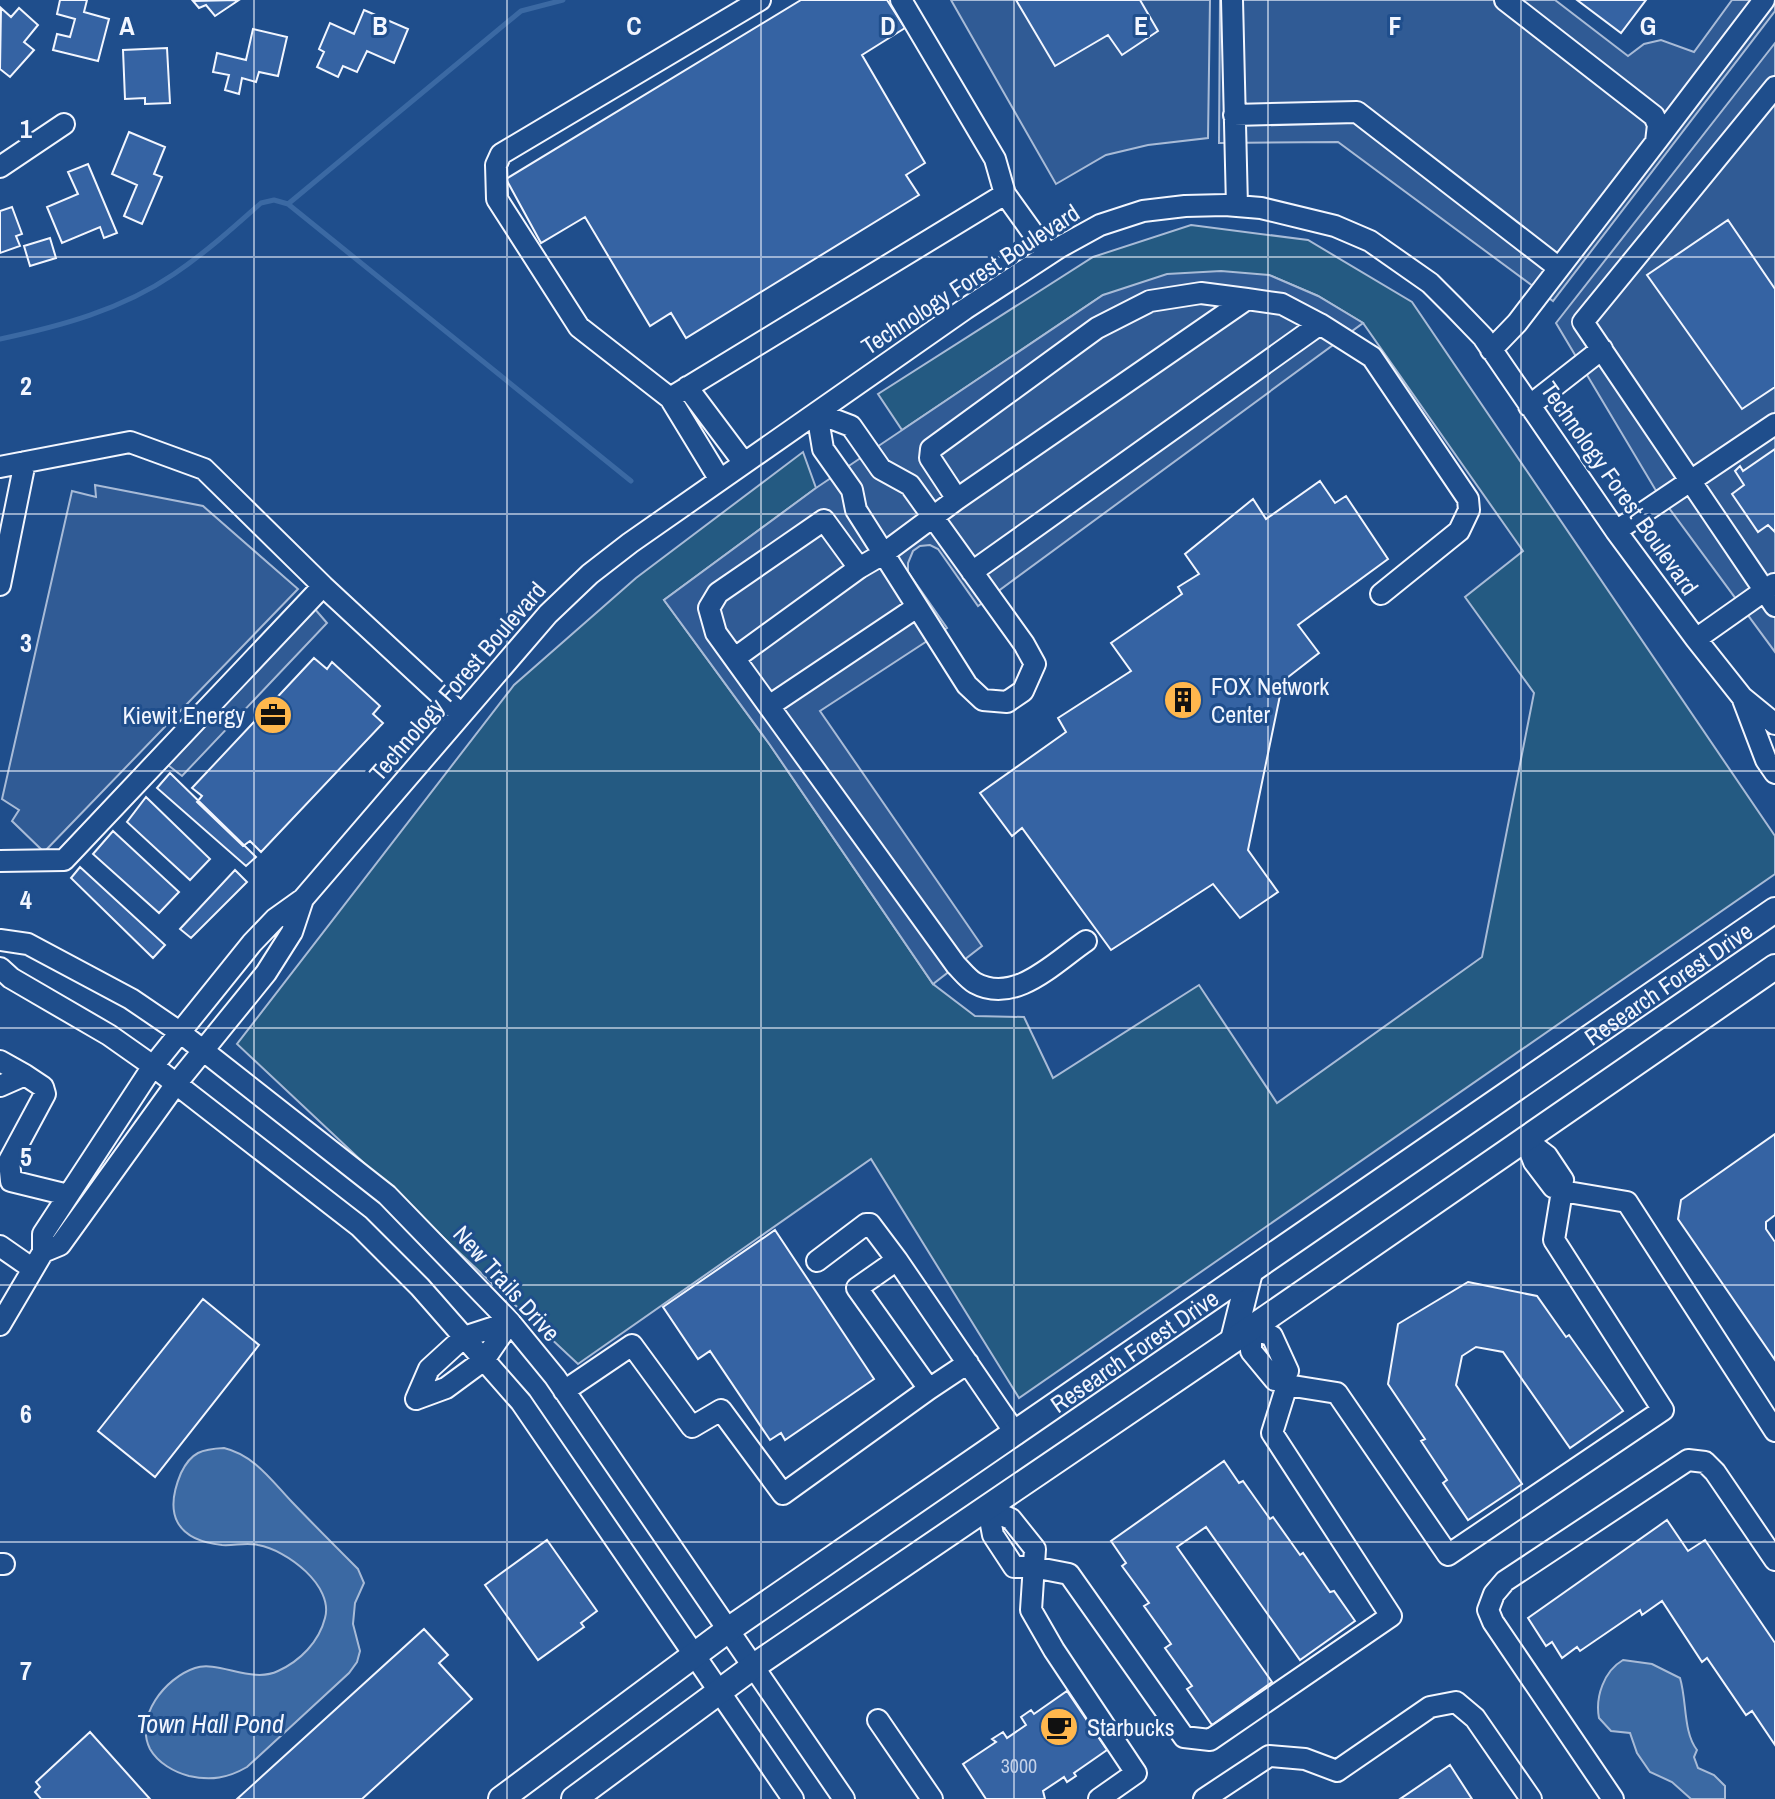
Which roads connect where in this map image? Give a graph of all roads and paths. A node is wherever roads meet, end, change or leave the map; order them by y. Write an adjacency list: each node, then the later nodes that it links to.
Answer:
1 (760, 0): 19 (street)
2 (901, 0): 11 (street)
3 (1232, 0): 7 (street)
4 (1505, 0): 9 (street)
5 (1764, 0): 9 (street)
6 (1775, 87): 17 (street)
7 (1234, 115): 12 (street); 14 (street)
8 (64, 124): 10 (street)
9 (1656, 142): 14 (street)
10 (0, 167)
11 (1005, 194): 13 (street); 19 (street)
12 (1237, 206): 13 (street, Technology Forest Boulevard); 18 (street, Technology Forest Boulevard)
13 (1048, 254): 21 (street, Technology Forest Boulevard)
14 (1559, 268): 18 (street)
15 (1247, 299): 16 (street); 28 (street); 28 (street)
16 (1320, 324): 33 (street); 37 (street)
17 (1602, 349): 20 (street); 27 (street)
18 (1491, 350): 20 (street, Technology Forest Boulevard)
19 (678, 393): 24 (street); 26 (street)
20 (1529, 406): 30 (street, Technology Forest Boulevard)
21 (817, 413): 24 (street, Technology Forest Boulevard); 29 (street); 31 (street)
22 (1775, 424): 27 (street)
23 (25, 462): 25 (street); 34 (street); 35 (street)
24 (744, 463): 26 (street, Technology Forest Boulevard)
25 (0, 467)
26 (720, 480): 43 (street, Technology Forest Boulevard)
27 (1689, 481): 30 (street); 36 (street)
28 (957, 499): 29 (street)
29 (932, 516): 31 (street); 33 (street)
30 (1616, 531): 39 (street, Technology Forest Boulevard)
31 (883, 554): 32 (street); 38 (street)
32 (859, 568): 40 (street); 40 (street)
33 (972, 572): 38 (street)
34 (0, 585)
35 (323, 586): 43 (street); 46 (street)
36 (1771, 593): 39 (street)
37 (1381, 594)
38 (917, 607): 42 (street)
39 (1696, 639): 41 (street, Technology Forest Boulevard)
40 (735, 658): 42 (street)
41 (1742, 697): 44 (street, Technology Forest Boulevard); 45 (street, Technology Forest Boulevard)
42 (769, 706): 50 (street)
43 (460, 713): 47 (street, Technology Forest Boulevard)
44 (1775, 724)
45 (1775, 773)
46 (0, 860)
47 (303, 899): 53 (street, Technology Forest Boulevard); 54 (street, Technology Forest Boulevard)
48 (1775, 910): 68 (main road, Research Forest Drive)
49 (0, 940): 53 (street, New Trails Drive)
50 (1086, 941)
51 (1775, 967): 60 (main road, Research Forest Drive)
52 (0, 968): 56 (street)
53 (181, 1033): 54 (street, New Trails Drive); 56 (street, Technology Forest Boulevard)
54 (204, 1051): 58 (street, Technology Forest Boulevard); 69 (street, New Trails Drive)
55 (0, 1061): 57 (street)
56 (153, 1066): 58 (street); 63 (street, Technology Forest Boulevard)
57 (25, 1075): 59 (street); 61 (street)
58 (176, 1084): 65 (street, Technology Forest Boulevard); 72 (street)
59 (0, 1086)
60 (1525, 1139): 62 (street); 71 (main road, Research Forest Drive)
61 (6, 1180): 63 (street)
62 (1561, 1189): 75 (street); 78 (street)
63 (68, 1195): 65 (street, Technology Forest Boulevard)
64 (0, 1246): 65 (street)
65 (38, 1260): 70 (street, Technology Forest Boulevard)
66 (897, 1260): 67 (street); 74 (street); 76 (street)
67 (817, 1261)
68 (1250, 1272): 71 (main road); 79 (main road, Research Forest Drive)
69 (510, 1322): 72 (street); 73 (street); 77 (street, New Trails Drive)
70 (0, 1325)
71 (1242, 1334): 75 (street); 80 (main road, Research Forest Drive)
72 (464, 1337): 73 (street); 73 (street)
73 (484, 1360): 84 (street)
74 (968, 1363): 76 (street); 79 (street)
75 (1285, 1382): 82 (street)
76 (929, 1389): 77 (street)
77 (564, 1391): 83 (street, New Trails Drive)
78 (1775, 1431)
79 (1016, 1434): 83 (main road, Research Forest Drive)
80 (988, 1509): 82 (street); 85 (main road, Research Forest Drive)
81 (1775, 1560): 96 (street)
82 (1033, 1567): 93 (street)
83 (728, 1630): 84 (main road, Research Forest Drive); 85 (street, New Trails Drive)
84 (695, 1655): 86 (street); 88 (main road, Research Forest Drive)
85 (754, 1666): 86 (main road, Research Forest Drive); 91 (street, New Trails Drive)
86 (720, 1691): 89 (main road, Research Forest Drive); 90 (street)
87 (878, 1720): 92 (street)
88 (501, 1799)
89 (574, 1799)
90 (793, 1799)
91 (844, 1799)
92 (932, 1799)
93 (1099, 1799)
94 (1204, 1799): 95 (street)
95 (1531, 1799)
96 (1613, 1799)

